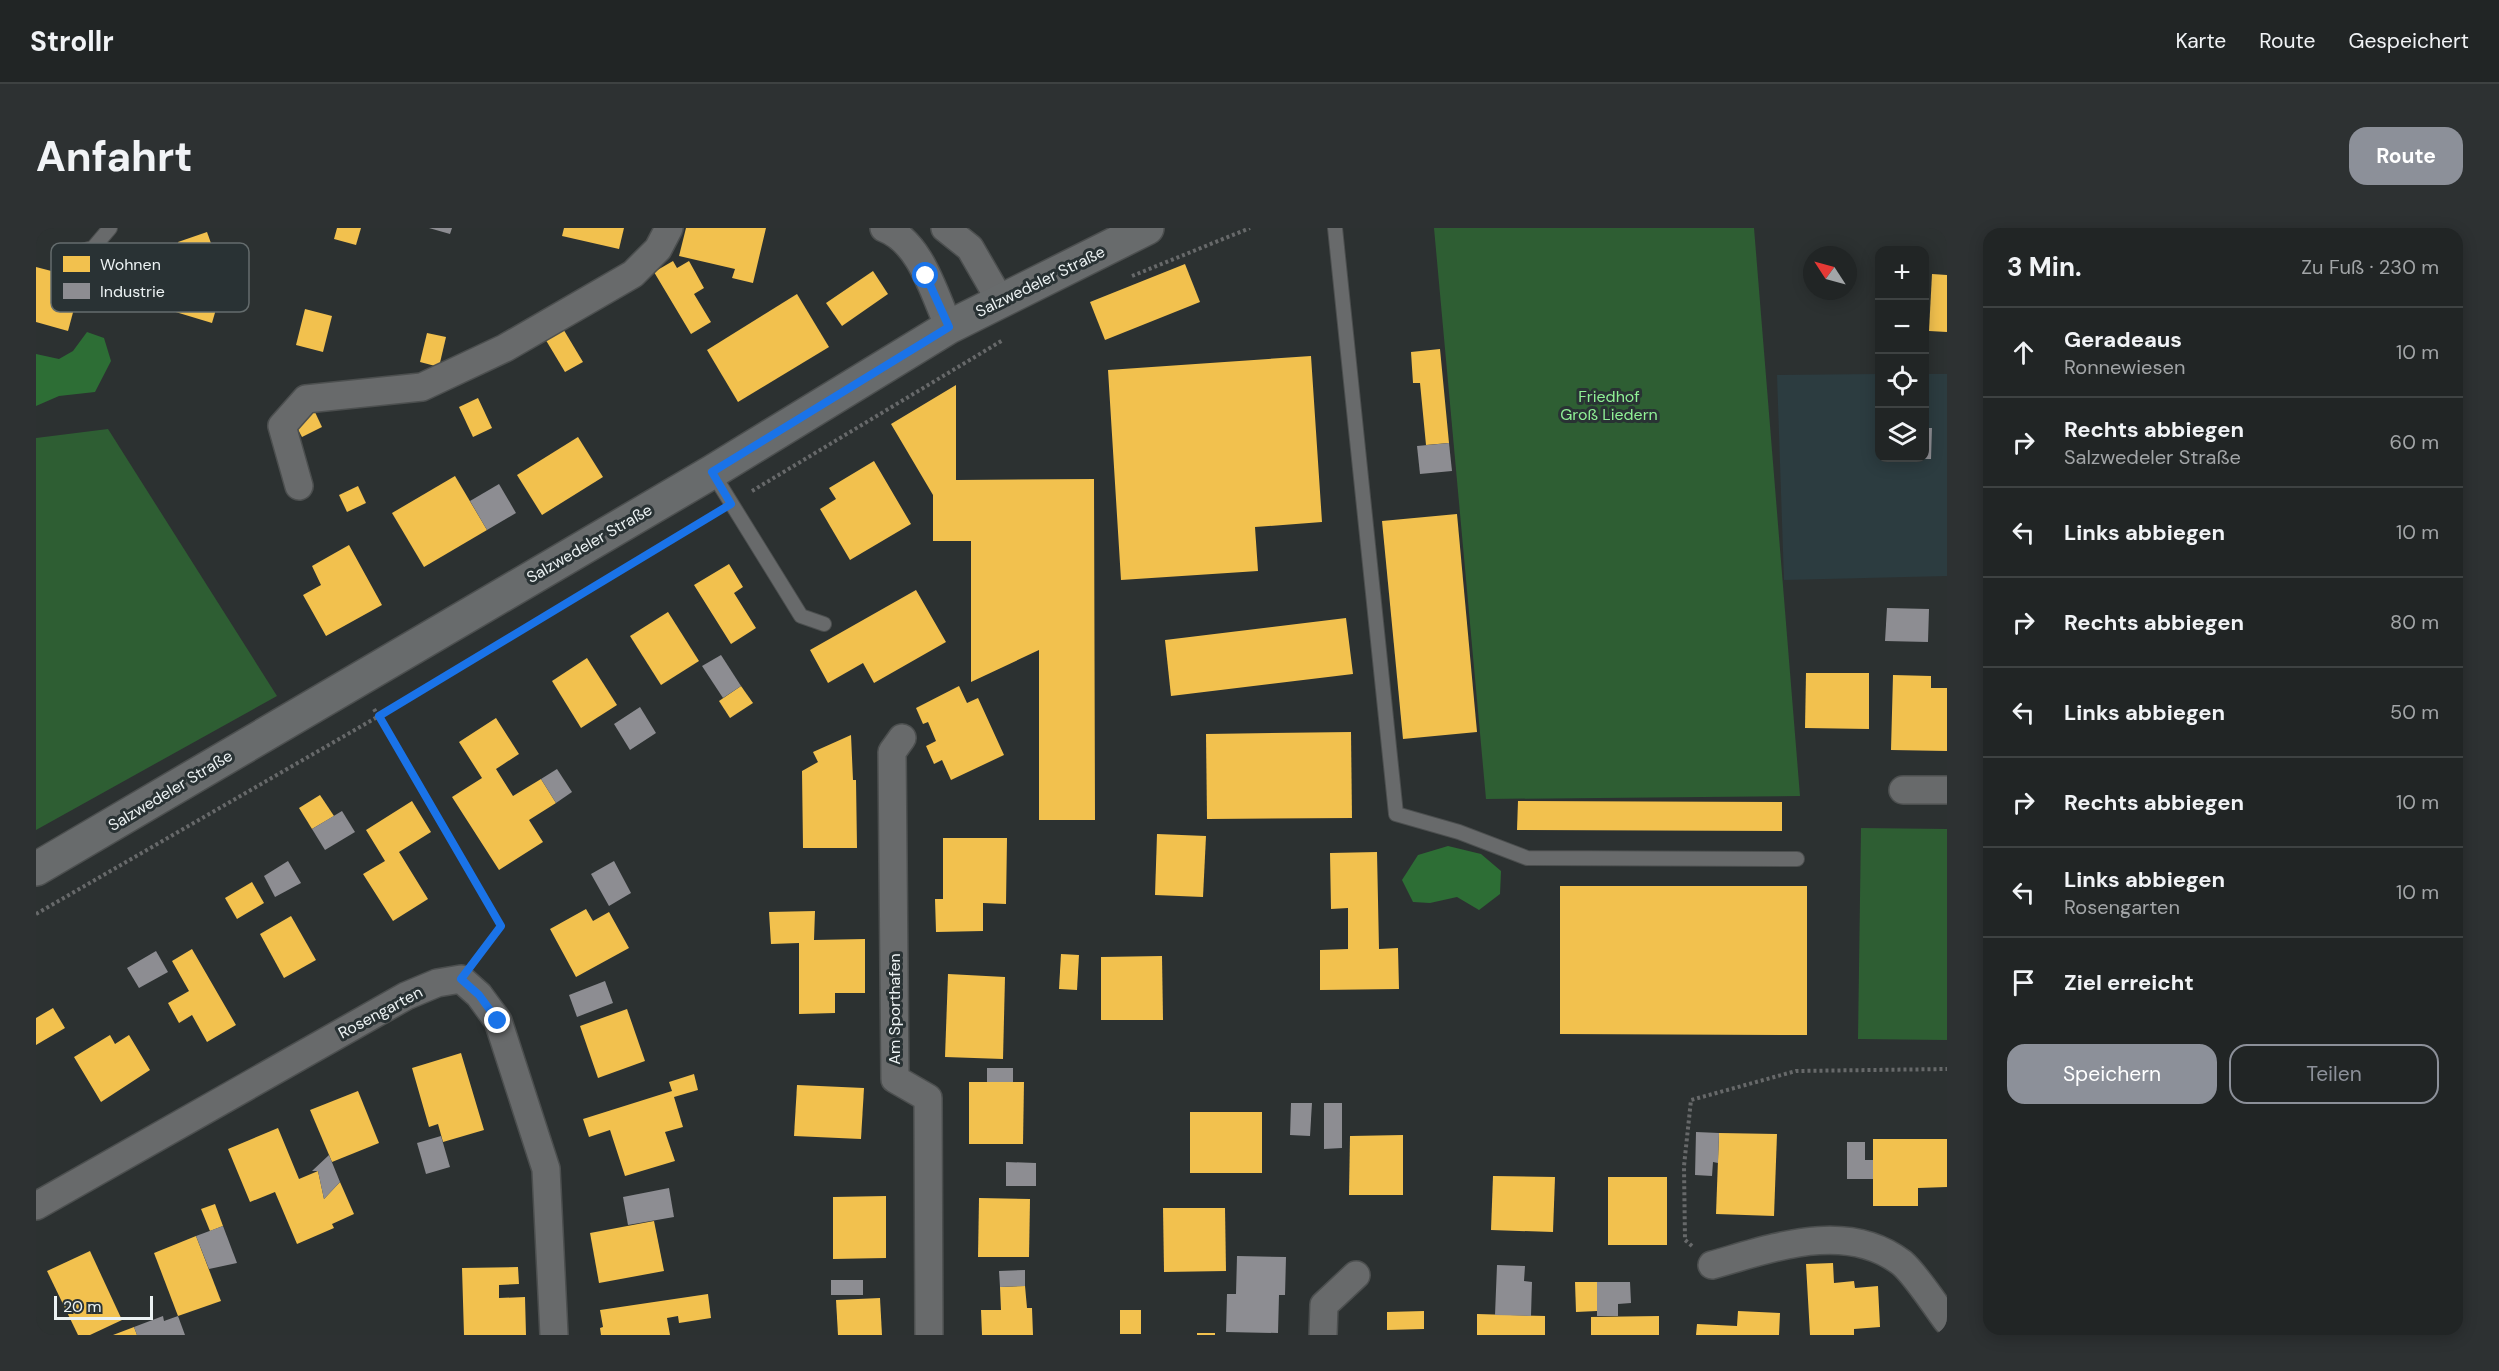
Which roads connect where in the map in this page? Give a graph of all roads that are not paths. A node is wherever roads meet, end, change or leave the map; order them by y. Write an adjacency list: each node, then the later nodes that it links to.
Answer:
1 (110, 228): 7 (lane)
2 (669, 228): 11 (street)
3 (884, 228): 9 (street)
4 (945, 228): 8 (street)
5 (1148, 228): 8 (main road, Salzwedeler Straße)
6 (1335, 228): 16 (lane)
7 (97, 243)
8 (1000, 300): 9 (main road, Salzwedeler Straße)
9 (949, 327): 10 (main road, Salzwedeler Straße)
10 (712, 472): 12 (lane); 17 (main road, Salzwedeler Straße)
11 (299, 486)
12 (824, 624)
13 (902, 738): 23 (street, Am Sporthafen)
14 (1903, 790): 15 (street)
15 (1947, 790)
16 (1797, 859)
17 (36, 869)
18 (36, 1206): 22 (street, Rosengarten)
19 (1712, 1265): 21 (street)
20 (1356, 1275): 24 (street)
21 (1947, 1321)
22 (554, 1335)
23 (929, 1335)
24 (1323, 1335)

